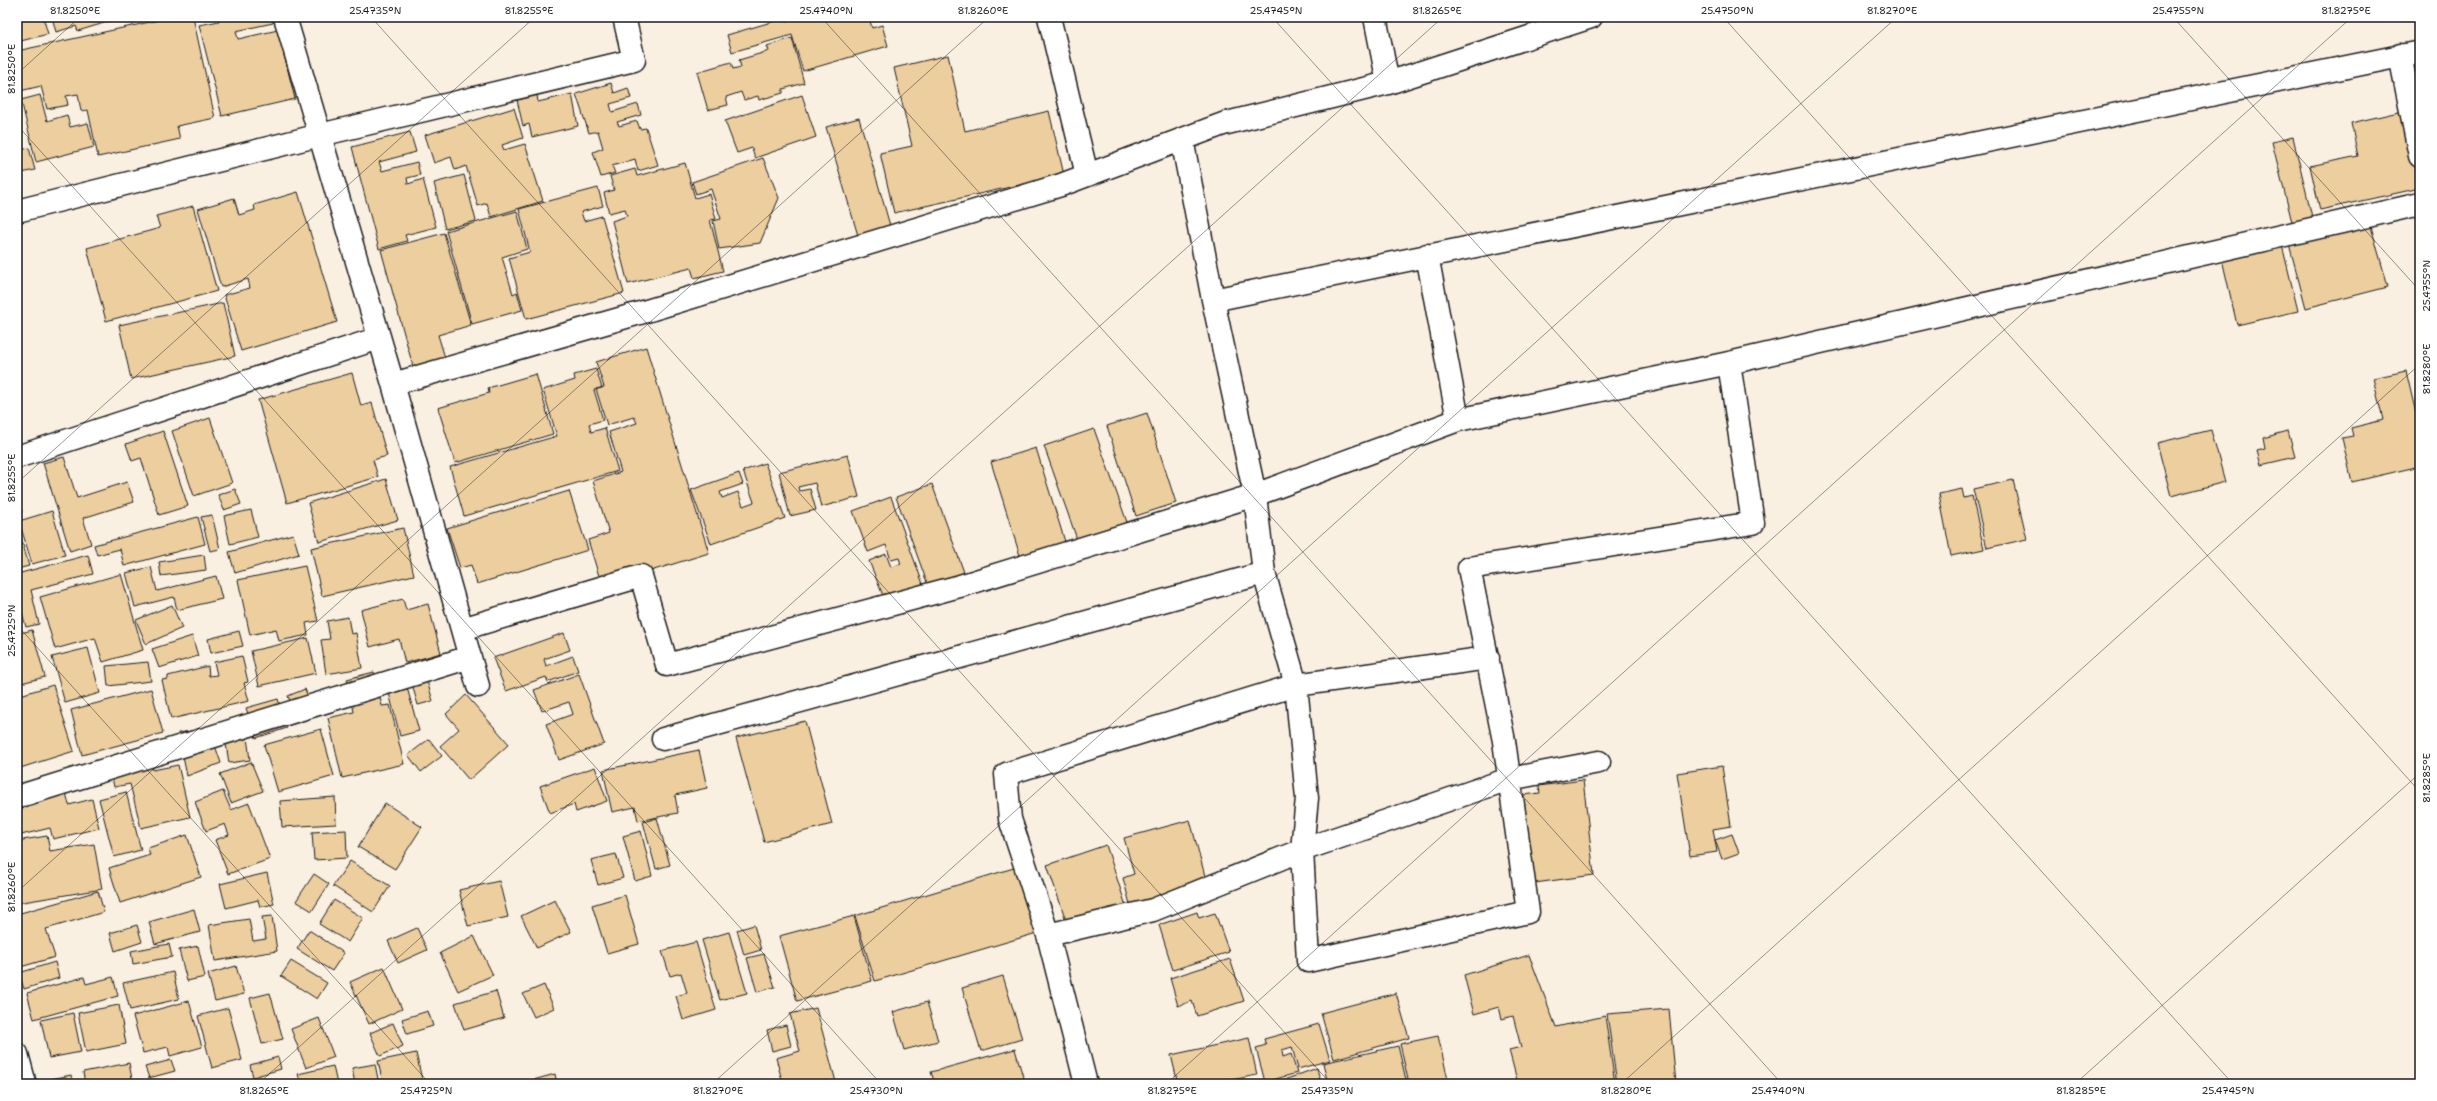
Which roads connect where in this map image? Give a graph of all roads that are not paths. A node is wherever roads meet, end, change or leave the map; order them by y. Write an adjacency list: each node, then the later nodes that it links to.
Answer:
1 (285, 17): 8 (street)
2 (624, 17): 8 (street)
3 (1050, 17): 11 (street)
4 (1375, 17): 7 (street)
5 (1591, 17): 7 (street)
6 (2410, 53): 10 (street); 14 (street)
7 (1388, 83): 9 (street)
8 (320, 135): 13 (street); 16 (street)
9 (1182, 139): 11 (street); 15 (street)
10 (2420, 156)
11 (1087, 175): 18 (street)
12 (2420, 204): 17 (street)
13 (17, 212)
14 (1427, 255): 15 (street); 19 (street)
15 (1213, 300): 21 (street)
16 (379, 338): 18 (street); 20 (street)
17 (1729, 363): 19 (street); 25 (street)
18 (393, 384): 23 (street)
19 (1458, 420): 21 (street)
20 (19, 450)
21 (1255, 495): 22 (street); 23 (street)
22 (1264, 573): 26 (street); 28 (street)
23 (462, 629): 24 (street)
24 (470, 657): 27 (street); 31 (street)
25 (1488, 658): 26 (street); 30 (street)
26 (1296, 685): 32 (street); 33 (street)
27 (478, 686)
28 (663, 739)
29 (1598, 762): 30 (street)
30 (1510, 779): 32 (street); 32 (street)
31 (17, 797)
32 (1302, 850): 33 (street)
33 (1048, 935): 36 (street)
34 (17, 1054): 35 (street)
35 (25, 1084)
36 (1086, 1084)

